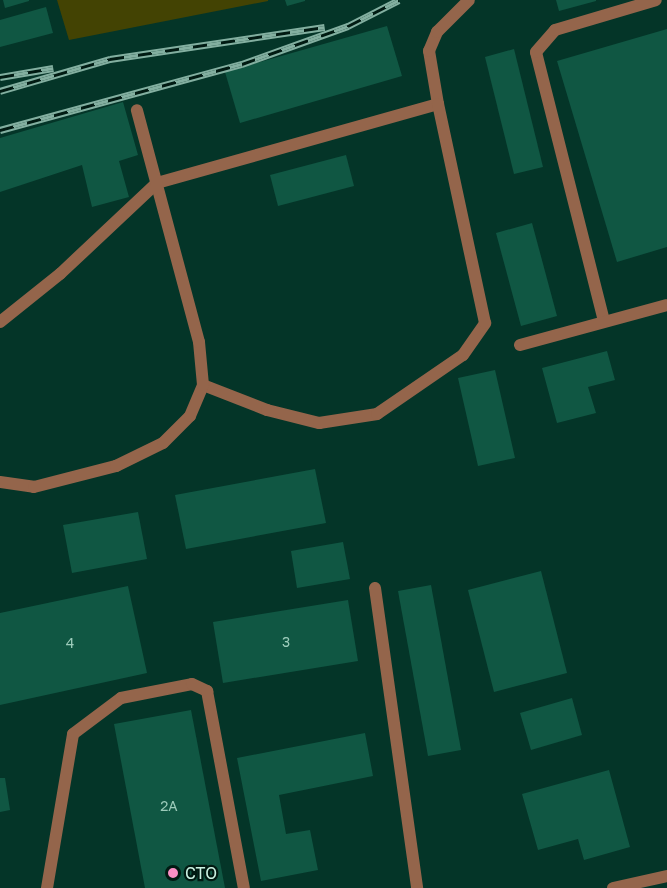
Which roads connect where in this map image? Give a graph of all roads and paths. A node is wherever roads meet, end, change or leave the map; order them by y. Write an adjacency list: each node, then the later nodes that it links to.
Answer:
1 (469, 0): 3 (lane)
2 (656, 0): 7 (lane)
3 (438, 104): 5 (lane); 10 (lane)
4 (137, 110): 5 (lane)
5 (157, 183): 8 (lane); 10 (lane)
6 (667, 305): 7 (lane)
7 (604, 321): 9 (lane)
8 (0, 322)
9 (520, 345)
10 (203, 385): 11 (lane)
11 (0, 482)
12 (375, 588): 16 (lane)
13 (667, 876): 17 (lane)
14 (47, 888): 15 (lane)
15 (244, 888)
16 (417, 888)
17 (613, 888)

